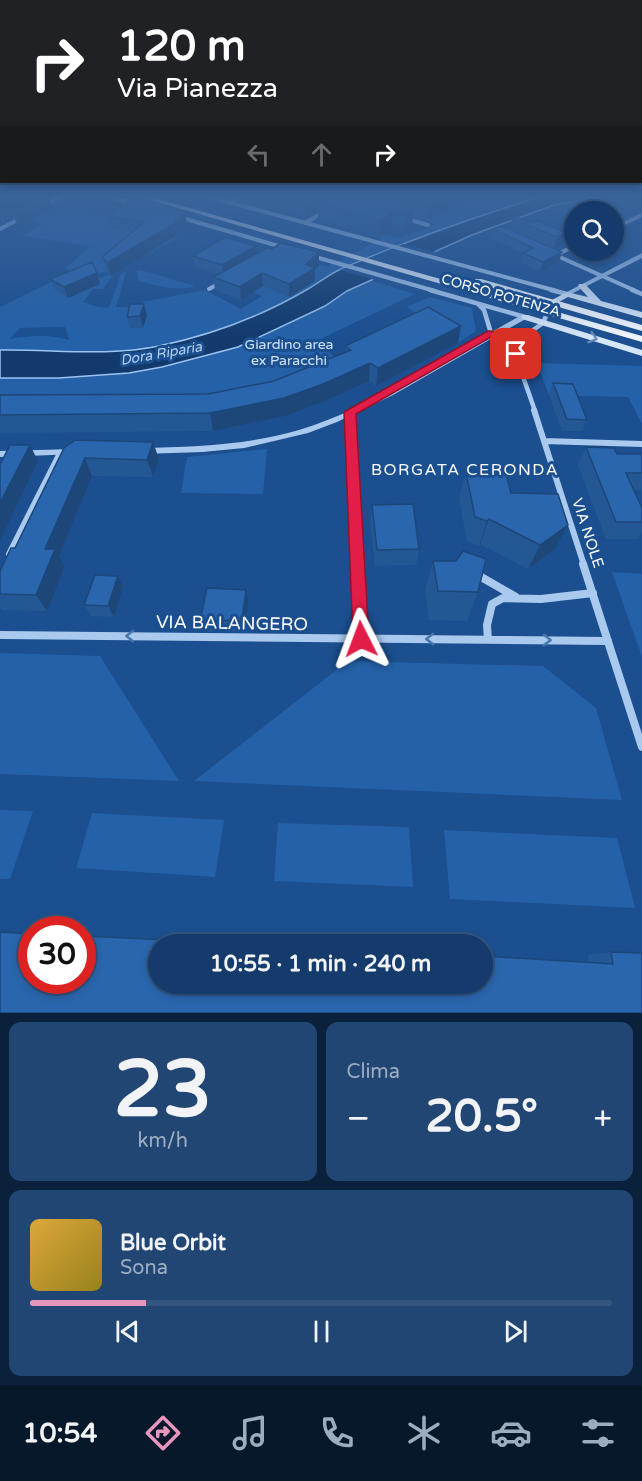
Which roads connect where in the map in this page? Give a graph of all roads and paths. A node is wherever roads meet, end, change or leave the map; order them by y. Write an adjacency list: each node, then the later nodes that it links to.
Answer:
1 (274, 244): 5 (street)
2 (311, 244): 19 (main road, CORSO POTENZA)
3 (345, 244): 20 (main road, CORSO POTENZA)
4 (381, 244): 15 (street, CORSO POTENZA)
5 (277, 250)
6 (545, 251): 9 (street)
7 (564, 251): 9 (street)
8 (303, 253): 17 (street, CORSO POTENZA)
9 (555, 255): 11 (street)
10 (642, 255): 11 (street)
11 (601, 277): 13 (street); 16 (street)
12 (229, 278): 14 (street)
13 (582, 286): 15 (street); 18 (main road)
14 (209, 289)
15 (567, 294): 18 (main road, CORSO POTENZA); 20 (main road)
16 (642, 294)
17 (478, 304): 22 (street, CORSO POTENZA); 24 (street)
18 (609, 306): 21 (main road, CORSO POTENZA)
19 (538, 309): 20 (main road, CORSO POTENZA); 22 (main road)
20 (549, 313): 22 (main road, CORSO POTENZA); 23 (main road, CORSO POTENZA); 25 (main road, CORSO POTENZA); 26 (street); 27 (main road, CORSO POTENZA, one-way to 27)
21 (642, 315)
22 (525, 317): 24 (street)
23 (642, 328)
24 (491, 333): 26 (street); 28 (street)
25 (642, 339)
26 (512, 345): 29 (street, VIA NOLE)
27 (642, 353)
28 (350, 412): 31 (street); 40 (street)
29 (544, 441): 30 (street); 37 (street, VIA NOLE)
30 (642, 444)
31 (130, 451)
32 (83, 452): 33 (street)
33 (60, 453): 34 (street); 35 (street)
34 (0, 454)
35 (5, 562)
36 (465, 568): 38 (street)
37 (593, 593): 38 (street); 42 (street, VIA NOLE)
38 (516, 598): 41 (street)
39 (0, 635): 40 (street, VIA BALANGERO, one-way to 39)
40 (361, 639): 41 (street, VIA BALANGERO, one-way to 40)
41 (488, 640): 42 (street, VIA BALANGERO, one-way to 42)
42 (608, 641): 43 (street, VIA NOLE)
43 (642, 747)

